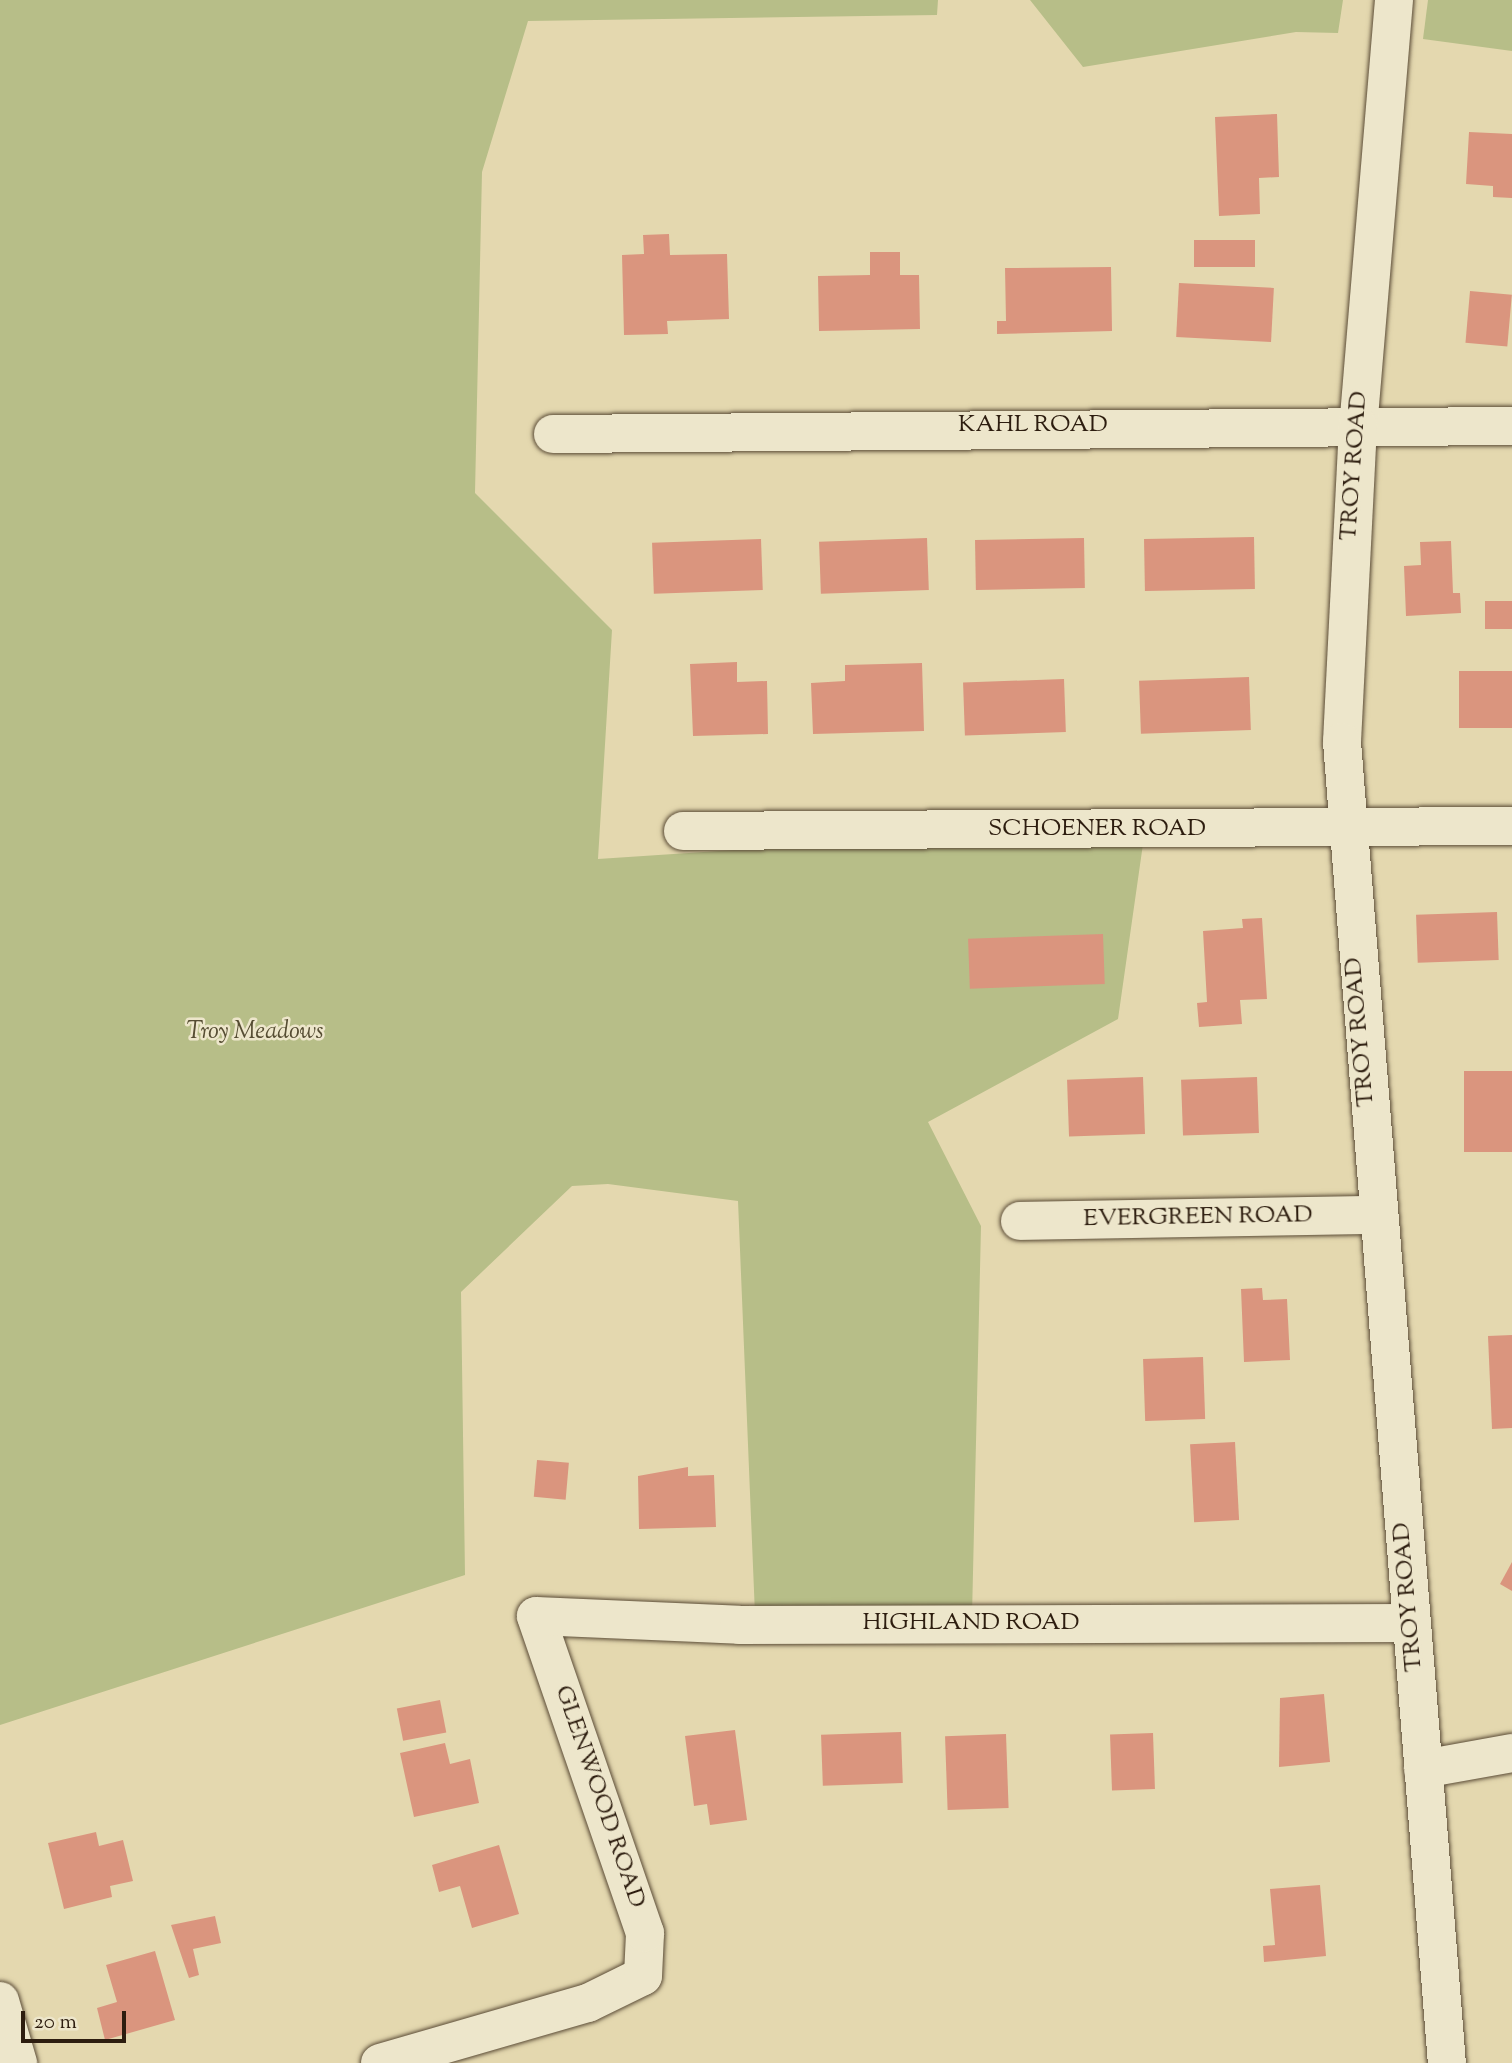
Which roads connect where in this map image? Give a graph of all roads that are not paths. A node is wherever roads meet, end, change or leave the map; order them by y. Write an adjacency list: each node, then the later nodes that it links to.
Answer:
1 (1394, 0): 2 (street, TROY ROAD)
2 (1358, 426): 3 (street, KAHL ROAD); 4 (street, KAHL ROAD); 6 (street, TROY ROAD)
3 (1512, 426)
4 (553, 434)
5 (1512, 825): 6 (street, SCHOENER ROAD)
6 (1345, 829): 7 (street, SCHOENER ROAD); 8 (street, TROY ROAD)
7 (683, 831)
8 (1376, 1215): 9 (street, EVERGREEN ROAD); 11 (street, TROY ROAD)
9 (1020, 1221)
10 (538, 1621): 11 (street, HIGHLAND ROAD); 16 (street, GLENWOOD ROAD)
11 (1411, 1623): 13 (street, TROY ROAD)
12 (1512, 1753): 13 (street)
13 (1423, 1769): 17 (street, TROY ROAD)
14 (0, 2001): 15 (street)
15 (19, 2063)
16 (380, 2063)
17 (1447, 2063)

